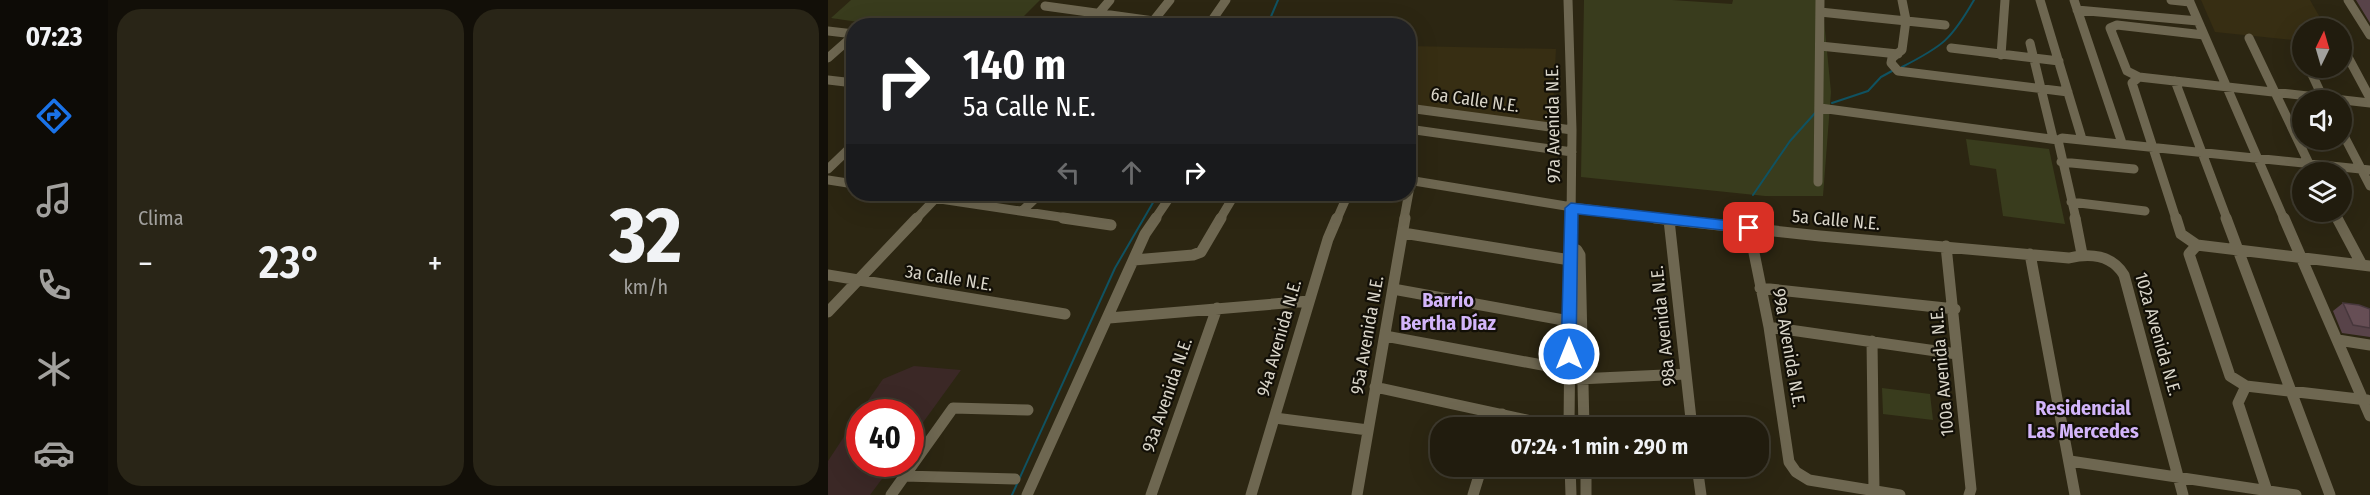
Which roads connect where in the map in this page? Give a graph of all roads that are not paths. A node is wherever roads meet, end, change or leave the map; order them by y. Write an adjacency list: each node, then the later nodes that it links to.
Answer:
1 (1110, 0): 16 (street)
2 (1170, 0): 19 (street)
3 (1226, 0): 20 (street)
4 (1568, 0): 53 (street, 97a Avenida N.E.)
5 (1820, 0): 15 (street)
6 (1902, 0): 21 (street)
7 (2005, 0): 34 (street)
8 (2040, 0): 37 (street)
9 (2074, 0): 14 (street)
10 (2171, 0): 12 (street)
11 (2348, 0): 26 (street)
12 (2189, 1): 22 (street)
13 (1045, 6): 16 (street)
14 (2077, 10): 22 (street); 56 (street)
15 (1820, 12): 21 (street); 31 (street)
16 (1098, 14): 17 (street); 18 (street)
17 (1095, 18)
18 (1122, 18)
19 (1156, 18)
20 (1214, 18)
21 (1906, 20): 23 (street); 33 (street)
22 (2198, 21): 27 (street)
23 (1945, 25)
24 (828, 31): 25 (street)
25 (846, 34)
26 (2370, 34)
27 (2204, 35): 39 (street); 43 (street)
28 (2249, 38): 46 (street)
29 (846, 42): 35 (street)
30 (2030, 43): 36 (street)
31 (1820, 46): 33 (street); 50 (street)
32 (1951, 48): 34 (street)
33 (1898, 54): 44 (street)
34 (2001, 55): 36 (street)
35 (828, 58)
36 (2034, 60): 37 (street); 44 (street)
37 (2059, 61): 45 (street)
38 (2352, 65): 49 (street)
39 (2139, 77): 41 (street); 57 (street)
40 (828, 80): 42 (street)
41 (2175, 81): 43 (street); 61 (street)
42 (846, 82)
43 (2225, 86): 46 (street); 62 (street)
44 (2040, 89): 45 (street); 54 (street)
45 (2068, 92): 55 (street)
46 (2275, 92): 47 (street); 64 (street)
47 (2292, 94)
48 (2352, 100): 49 (street)
49 (2370, 100)
50 (1820, 108): 54 (street); 72 (street)
51 (1416, 109): 53 (street, 6a Calle N.E.)
52 (1416, 130): 60 (street)
53 (1572, 130): 60 (street, 97a Avenida N.E.)
54 (2055, 139): 55 (street); 63 (street)
55 (2082, 139): 56 (street)
56 (2122, 143): 57 (street)
57 (2151, 146): 61 (street); 90 (street)
58 (2352, 149): 68 (street)
59 (846, 152): 66 (street)
60 (1572, 152): 82 (street, 97a Avenida N.E.)
61 (2201, 152): 62 (street); 92 (street)
62 (2259, 157): 65 (street); 96 (street)
63 (2061, 162): 67 (street); 81 (street)
64 (2308, 162)
65 (2292, 164)
66 (828, 169)
67 (2134, 169)
68 (2365, 170): 73 (street)
69 (828, 180): 71 (street)
70 (1416, 182): 82 (street, 5a Calle N.E.)
71 (846, 183)
72 (1818, 183)
73 (2370, 186)
74 (933, 201): 100 (street)
75 (966, 201): 83 (street)
76 (1033, 201): 83 (street)
77 (1167, 201): 97 (street)
78 (1231, 201): 97 (street)
79 (1345, 201): 103 (street, 94a Avenida N.E.)
80 (1407, 201): 89 (street, 95a Avenida N.E.)
81 (2072, 202): 84 (street); 95 (street)
82 (1571, 208): 85 (street, 5a Calle N.E.); 93 (street, 97a Avenida N.E.)
83 (1022, 211): 87 (street)
84 (2145, 211)
85 (1669, 220): 88 (street, 5a Calle N.E.); 117 (street, 98a Avenida N.E.)
86 (2340, 222): 98 (street)
87 (1111, 225)
88 (1749, 228): 91 (street, 5a Calle N.E.); 101 (street, 99a Avenida N.E.)
89 (1403, 233): 93 (street); 102 (street, 95a Avenida N.E.)
90 (2198, 245): 92 (street); 119 (street)
91 (1946, 246): 94 (street, 5a Calle N.E.); 105 (street, 100a Avenida N.E.)
92 (2238, 250): 96 (street); 121 (street)
93 (1570, 254): 109 (street, 97a Avenida N.E.); 118 (street)
94 (2030, 254): 95 (street, 5a Calle N.E.); 134 (street)
95 (2082, 254): 141 (street, 102a Avenida N.E.)
96 (2301, 258): 98 (street); 112 (street)
97 (1134, 260): 108 (street)
98 (2366, 266)
99 (828, 275): 100 (street, 3a Calle N.E.)
100 (857, 279): 106 (street); 107 (street, 3a Calle N.E.)
101 (1760, 288): 105 (street); 110 (street, 99a Avenida N.E.)
102 (1393, 289): 109 (street); 111 (street, 95a Avenida N.E.)
103 (1309, 301): 104 (street); 131 (street, 94a Avenida N.E.)
104 (1217, 308): 108 (street); 147 (street, 93a Avenida N.E.)
105 (1955, 309): 115 (street, 100a Avenida N.E.)
106 (828, 312)
107 (1065, 314)
108 (1108, 318): 146 (street)
109 (1569, 321): 116 (street, 97a Avenida N.E.)
110 (1769, 327): 113 (street); 143 (street, 99a Avenida N.E.)
111 (1385, 336): 116 (street); 120 (street, 95a Avenida N.E.)
112 (2338, 340): 114 (street); 122 (street)
113 (1872, 342): 115 (street); 143 (street)
114 (2370, 345)
115 (1957, 354): 155 (street, 100a Avenida N.E.)
116 (1569, 374): 118 (street); 128 (street, 97a Avenida N.E.)
117 (1686, 374): 118 (street); 130 (street, 98a Avenida N.E.)
118 (1583, 378): 129 (street)
119 (2246, 386): 121 (street); 144 (street)
120 (1376, 387): 124 (street); 132 (street, 95a Avenida N.E.)
121 (2289, 391): 122 (street); 159 (street)
122 (2367, 400): 125 (street)
123 (1028, 410): 133 (street)
124 (1502, 414): 126 (street); 127 (street)
125 (2370, 416)
126 (1501, 417)
127 (1515, 417)
128 (1569, 417)
129 (1584, 417)
130 (1691, 417)
131 (1275, 418): 132 (street); 148 (street, 94a Avenida N.E.)
132 (1368, 430): 149 (street, 95a Avenida N.E.)
133 (924, 448)
134 (2070, 461): 141 (street); 156 (street)
135 (903, 477): 145 (street)
136 (924, 477): 142 (street)
137 (1479, 477): 150 (street)
138 (1570, 477): 151 (street)
139 (1586, 477): 152 (street)
140 (1699, 477): 153 (street)
141 (2179, 477): 144 (street); 157 (street, 102a Avenida N.E.)
142 (1015, 479)
143 (1874, 491): 154 (street)
144 (2267, 491): 158 (street)
145 (891, 495)
146 (1027, 495)
147 (1151, 495)
148 (1251, 495)
149 (1357, 495)
150 (1473, 495)
151 (1571, 495)
152 (1586, 495)
153 (1701, 495)
154 (1895, 495)
155 (1970, 495)
156 (2075, 495)
157 (2183, 495)
158 (2296, 495)
159 (2330, 495)

